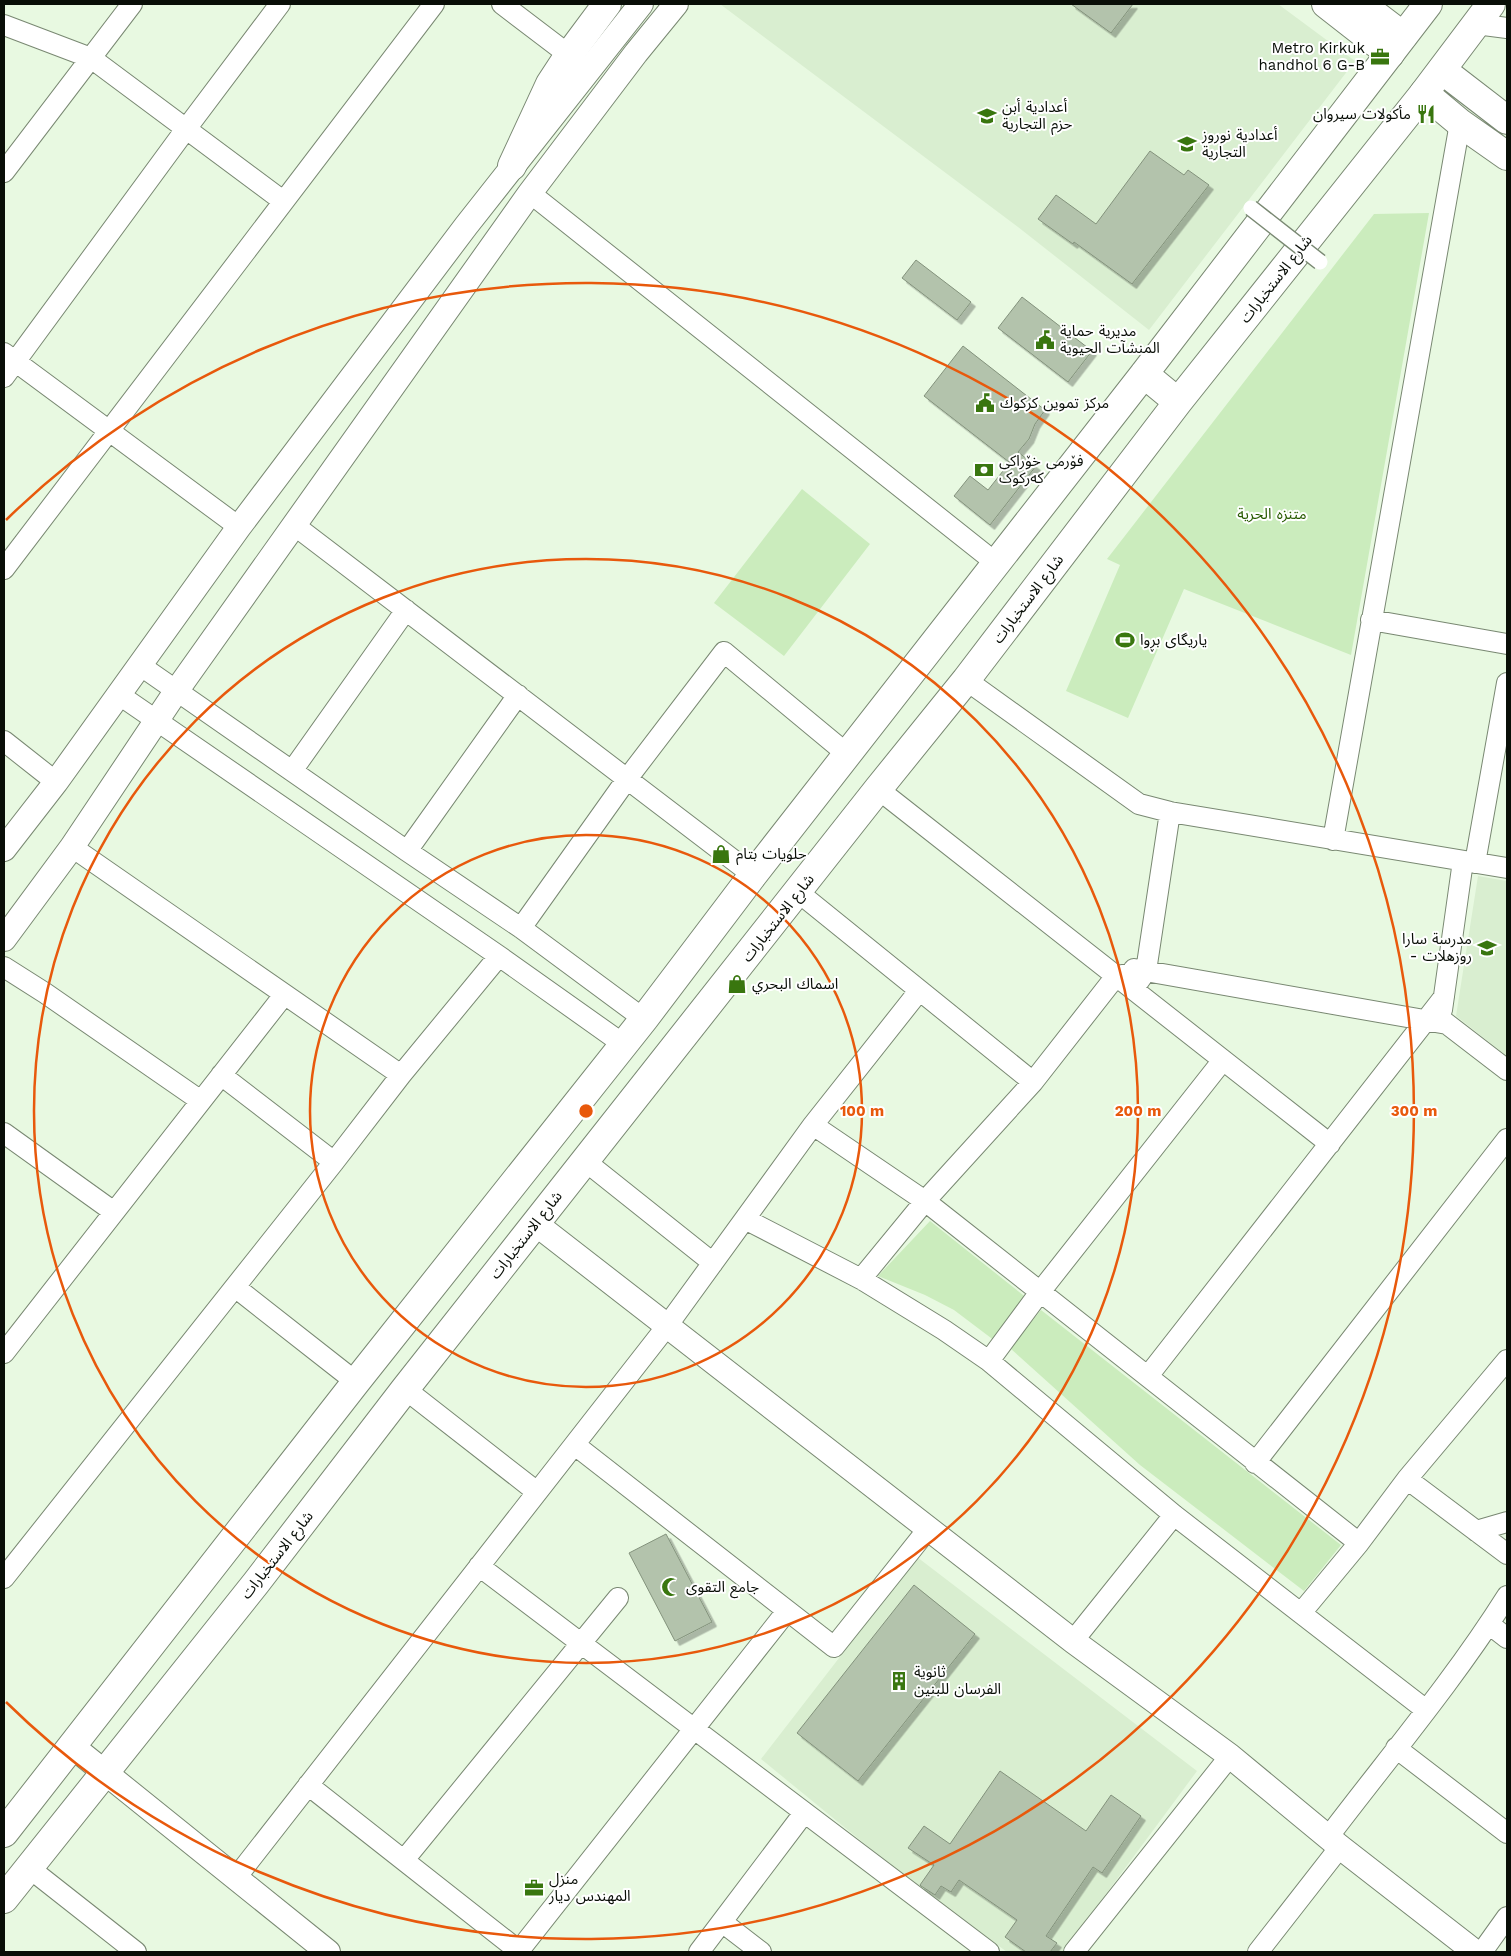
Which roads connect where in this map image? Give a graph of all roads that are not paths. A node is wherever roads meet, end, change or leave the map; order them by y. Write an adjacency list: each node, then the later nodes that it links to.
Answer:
1 (132, 4): 16 (street)
2 (280, 4): 21 (street)
3 (434, 4): 26 (street)
4 (502, 4): 15 (street)
5 (607, 4): 15 (main road)
6 (641, 4): 23 (street)
7 (676, 4): 25 (street)
8 (1326, 4): 14 (main road)
9 (1361, 4): 14 (main road)
10 (1428, 4): 14 (main road)
11 (1483, 14): 13 (street); 17 (main road, شارع الاستخبارات)
12 (4, 25): 16 (street)
13 (1507, 28)
14 (1396, 45): 30 (main road)
15 (569, 54): 23 (main road)
16 (91, 58): 21 (street); 24 (street)
17 (1442, 70): 18 (main road, شارع الاستخبارات); 19 (main road)
18 (1424, 93): 20 (main road); 31 (main road, شارع الاستخبارات)
19 (1507, 120)
20 (1460, 122): 22 (main road); 38 (street)
21 (186, 129): 26 (street); 29 (street)
22 (1507, 156)
23 (512, 166): 34 (street)
24 (4, 172)
25 (530, 193): 33 (street); 35 (street)
26 (283, 201): 32 (street)
27 (1251, 208): 28 (street, bridge)
28 (1320, 262)
29 (8, 364): 32 (street)
30 (1144, 374): 31 (main road); 35 (main road)
31 (1178, 402): 41 (main road, شارع الاستخبارات)
32 (110, 430): 34 (street); 36 (street)
33 (294, 525): 37 (street); 43 (street)
34 (239, 527): 40 (street)
35 (996, 562): 48 (main road)
36 (4, 570)
37 (406, 610): 45 (street); 49 (street)
38 (1371, 620): 39 (street); 54 (street)
39 (1507, 644)
40 (141, 666): 43 (street); 44 (street)
41 (966, 680): 52 (main road, شارع الاستخبارات); 53 (street)
42 (1507, 683): 58 (street)
43 (177, 690): 46 (street); 49 (street)
44 (118, 694): 46 (street); 51 (street)
45 (518, 695): 50 (street); 57 (street)
46 (156, 721): 55 (street); 64 (street)
47 (4, 741): 51 (street)
48 (847, 754): 50 (street); 60 (main road)
49 (292, 771): 57 (street)
50 (627, 779): 60 (street); 62 (street)
51 (56, 782): 56 (street)
52 (878, 789): 61 (main road, شارع الاستخبارات); 65 (street)
53 (1170, 812): 54 (street); 67 (street)
54 (1333, 840): 58 (street)
55 (72, 847): 63 (street); 71 (street)
56 (4, 849)
57 (406, 851): 62 (street)
58 (1469, 862): 59 (street); 72 (street)
59 (1507, 868)
60 (753, 875): 73 (main road)
61 (798, 892): 70 (street); 85 (main road, شارع الاستخبارات)
62 (521, 928): 73 (street)
63 (4, 939)
64 (499, 956): 74 (street); 77 (street)
65 (1100, 964): 67 (street); 68 (street)
66 (4, 966): 80 (street)
67 (1146, 971): 68 (street); 69 (street); 72 (street)
68 (1116, 976): 69 (street); 79 (street)
69 (1133, 990): 75 (street)
70 (918, 991): 79 (street); 81 (street)
71 (284, 995): 77 (street); 78 (street)
72 (1438, 1015): 76 (street); 84 (street)
73 (644, 1019): 74 (main road)
74 (623, 1044): 100 (main road)
75 (1223, 1060): 84 (street); 94 (street)
76 (1507, 1070)
77 (401, 1074): 86 (street)
78 (222, 1075): 80 (street); 86 (street)
79 (1033, 1082): 87 (street)
80 (201, 1101): 88 (street)
81 (813, 1125): 87 (street); 89 (street)
82 (4, 1133): 88 (street)
83 (1507, 1139): 103 (street)
84 (1330, 1144): 99 (street)
85 (585, 1161): 90 (main road, شارع الاستخبارات); 91 (street)
86 (334, 1162): 93 (street)
87 (925, 1201): 92 (street); 94 (street)
88 (114, 1212): 96 (street)
89 (745, 1219): 91 (street); 92 (street)
90 (536, 1224): 95 (street); 101 (main road, شارع الاستخبارات)
91 (713, 1262): 95 (street)
92 (861, 1279): 97 (street)
93 (235, 1287): 100 (street); 113 (street)
94 (1040, 1292): 97 (street); 99 (street)
95 (667, 1326): 102 (street); 108 (street)
96 (4, 1353)
97 (989, 1361): 106 (street)
98 (1503, 1369): 104 (street)
99 (1148, 1376): 103 (street)
100 (356, 1382): 124 (main road)
101 (405, 1389): 105 (street); 127 (main road, شارع الاستخبارات)
102 (575, 1445): 105 (street); 116 (street)
103 (1255, 1463): 110 (street)
104 (1407, 1478): 109 (street); 110 (street)
105 (537, 1492): 112 (street)
106 (1174, 1515): 117 (street); 120 (street)
107 (1507, 1522): 109 (street)
108 (928, 1529): 116 (street); 120 (street)
109 (1476, 1531): 111 (street)
110 (1359, 1543): 117 (street)
111 (1507, 1554)
112 (479, 1566): 121 (street); 128 (street)
113 (4, 1578)
114 (1507, 1596): 118 (street)
115 (618, 1598): 121 (street)
116 (787, 1611): 123 (street)
117 (1301, 1614): 122 (street)
118 (1489, 1624): 119 (street); 122 (street)
119 (1507, 1638)
120 (1073, 1641): 126 (street)
121 (581, 1643): 123 (street); 133 (street)
122 (1426, 1710): 125 (street)
123 (694, 1729): 129 (street); 141 (street)
124 (72, 1746): 127 (street); 130 (main road)
125 (1396, 1748): 131 (street); 132 (street)
126 (1230, 1756): 132 (street); 145 (street)
127 (105, 1773): 134 (main road, شارع الاستخبارات); 135 (street)
128 (308, 1785): 133 (street); 135 (street)
129 (804, 1813): 138 (street); 144 (street)
130 (4, 1833)
131 (1507, 1833)
132 (1335, 1841): 146 (street); 147 (street)
133 (404, 1860): 141 (street)
134 (28, 1867): 136 (main road, شارع الاستخبارات); 139 (street)
135 (235, 1879): 140 (street)
136 (4, 1899)
137 (1507, 1918): 148 (street)
138 (722, 1922): 142 (street); 143 (street)
139 (136, 1952)
140 (328, 1952)
141 (519, 1952)
142 (699, 1952)
143 (761, 1952)
144 (989, 1952)
145 (1074, 1952)
146 (1258, 1952)
147 (1475, 1952)
148 (1482, 1952)

